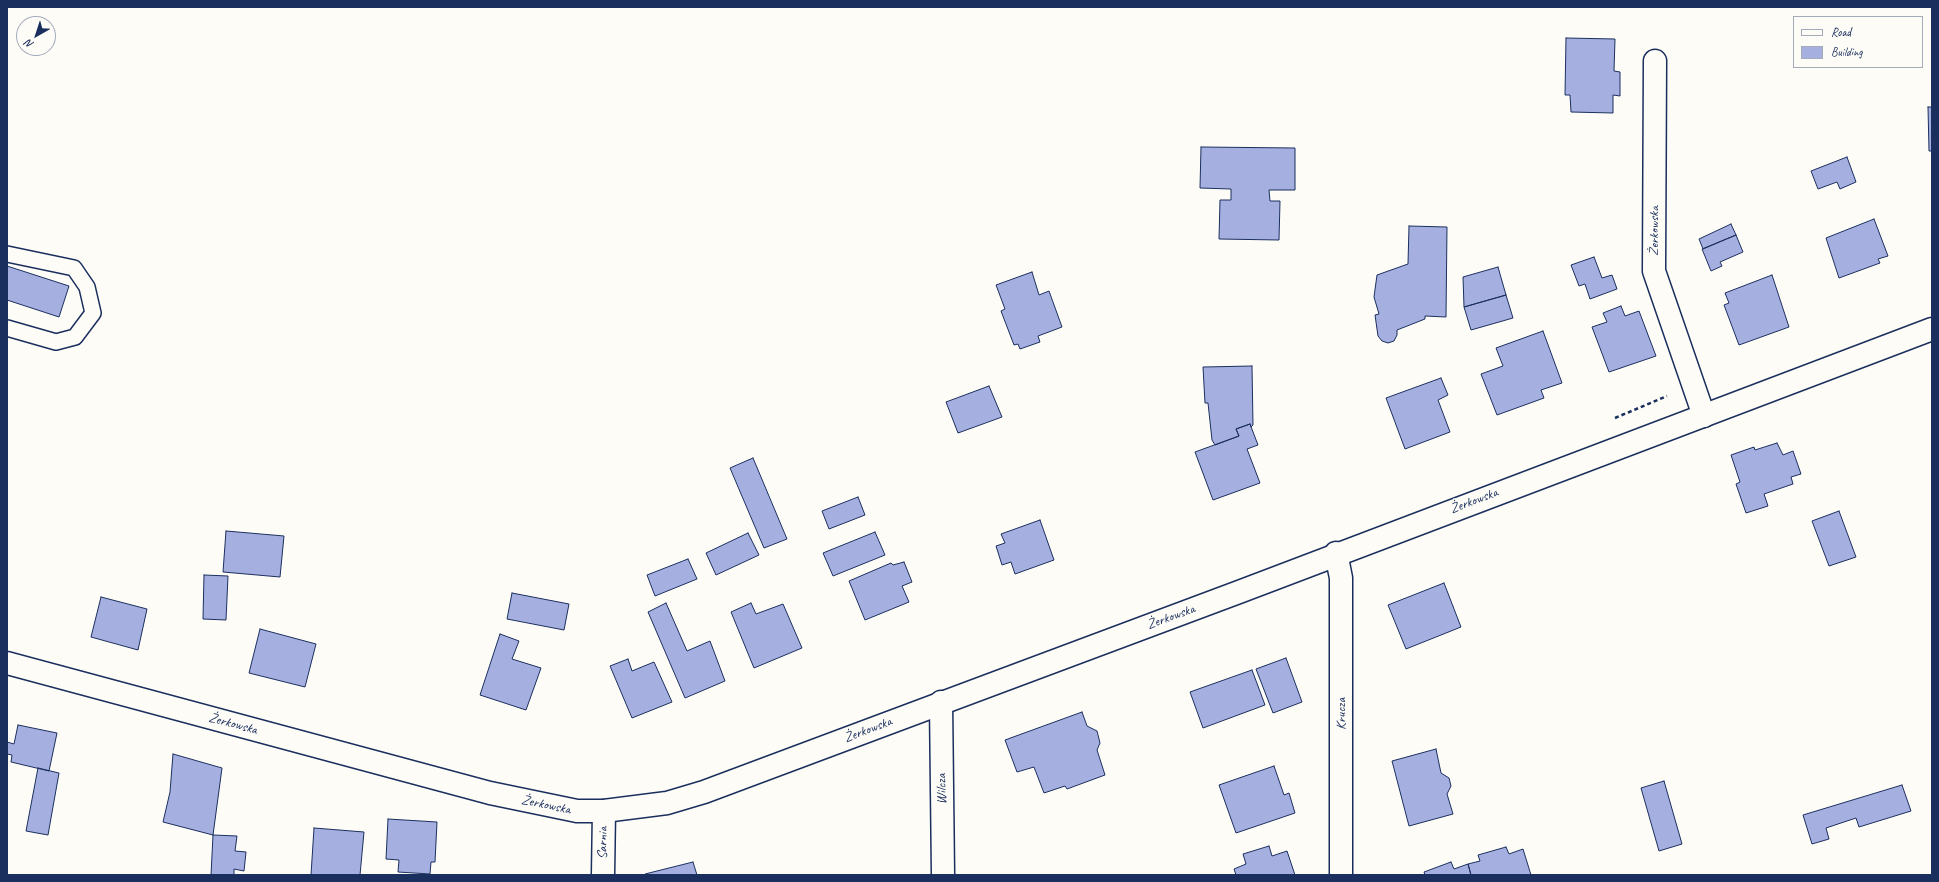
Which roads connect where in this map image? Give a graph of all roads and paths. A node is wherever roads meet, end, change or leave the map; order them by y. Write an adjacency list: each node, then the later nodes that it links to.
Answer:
1 (1655, 61): 5 (street, Żerkowska)
2 (7, 254): 3 (lane)
3 (7, 328)
4 (1932, 329): 6 (street, Żerkowska)
5 (1695, 387): 6 (street, Żerkowska); 7 (path)
6 (1704, 416): 8 (street, Żerkowska)
7 (1614, 418)
8 (1336, 554): 10 (street, Żerkowska); 14 (street, Krucza)
9 (7, 662): 11 (street, Żerkowska)
10 (941, 702): 11 (street, Żerkowska); 13 (street, Wilcza)
11 (604, 812): 12 (street, Sarnia)
12 (603, 875)
13 (943, 875)
14 (1341, 875)

